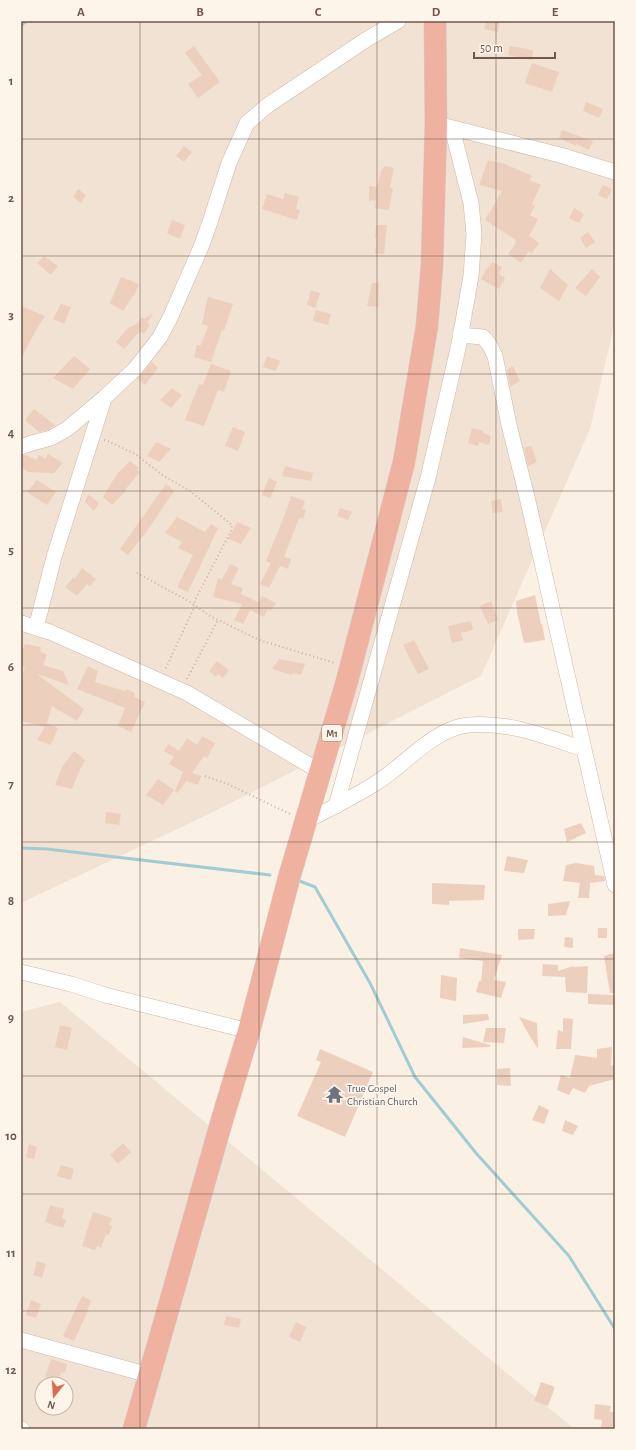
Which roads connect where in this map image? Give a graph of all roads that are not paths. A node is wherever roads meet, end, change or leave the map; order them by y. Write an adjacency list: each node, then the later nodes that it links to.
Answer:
1 (398, 21): 6 (street)
2 (435, 21): 3 (highway, M1)
3 (444, 126): 4 (street); 5 (street); 11 (highway, M1)
4 (615, 172)
5 (460, 335): 10 (street); 12 (street)
6 (104, 398): 7 (street); 9 (street)
7 (21, 447)
8 (21, 623): 9 (street)
9 (36, 628): 11 (street)
10 (584, 749): 12 (street); 14 (street)
11 (321, 772): 13 (highway, M1)
12 (336, 806): 13 (street)
13 (306, 821): 16 (highway, M1)
14 (615, 884)
15 (21, 972): 16 (street)
16 (249, 1031): 18 (highway, M1)
17 (21, 1340): 18 (street)
18 (149, 1375): 19 (highway, M1)
19 (134, 1429)

